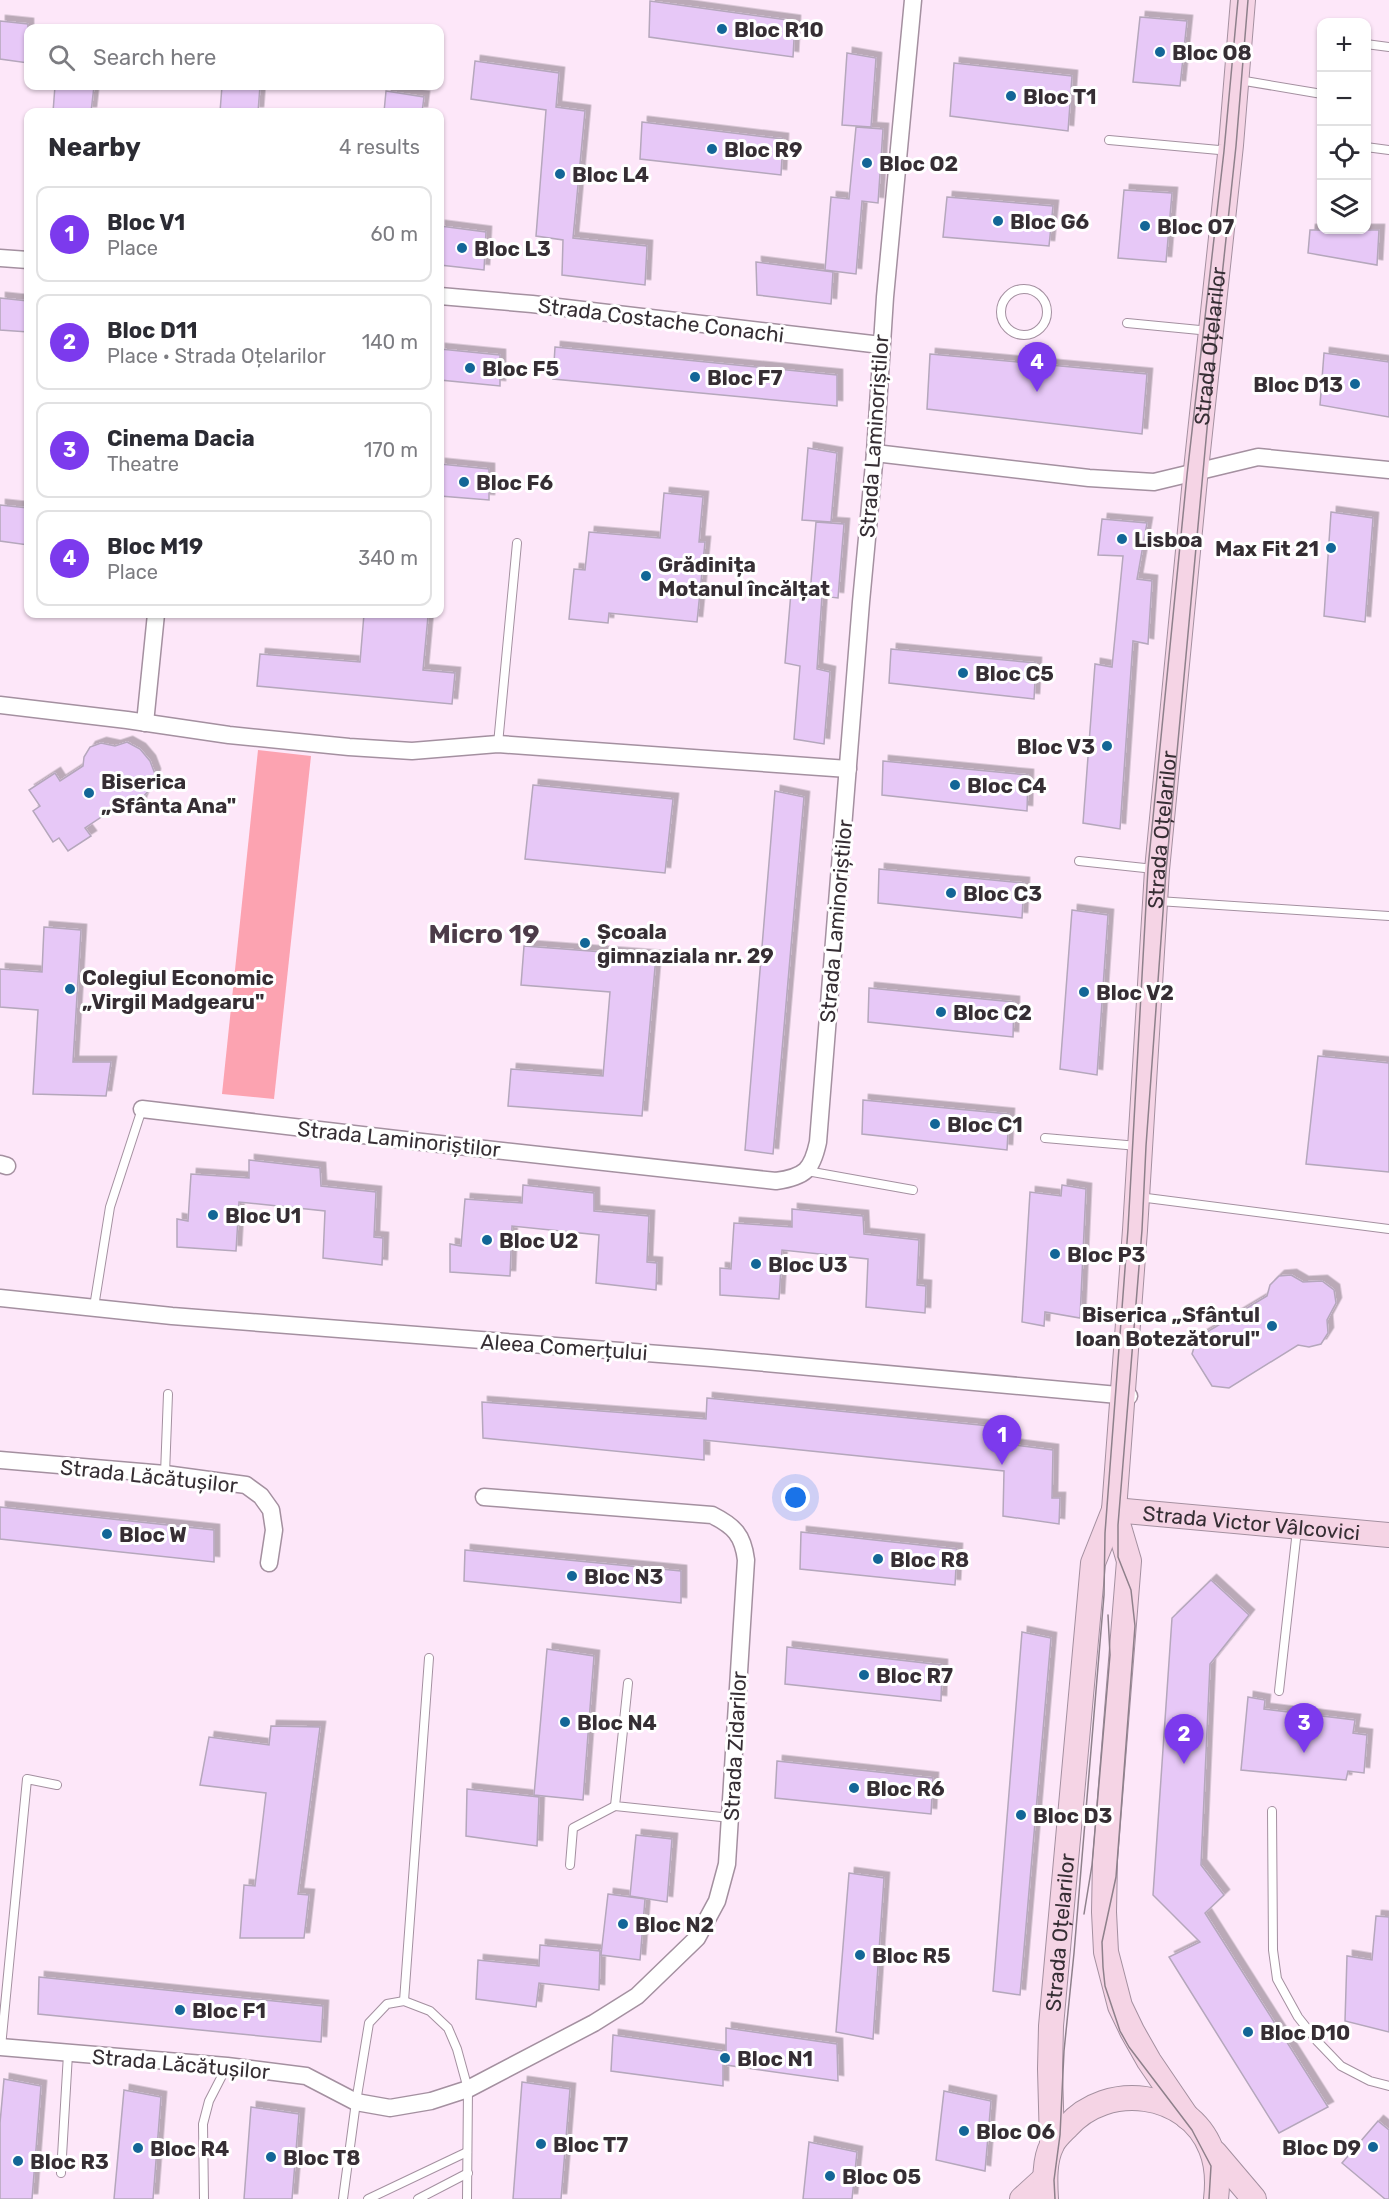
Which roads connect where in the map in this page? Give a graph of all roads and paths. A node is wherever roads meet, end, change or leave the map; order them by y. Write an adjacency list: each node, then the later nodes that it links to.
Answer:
1 (913, 0): 17 (street, Strada Laminoriștilor)
2 (1243, 0): 5 (main road, Strada Oțelarilor)
3 (1371, 45): 4 (lane)
4 (1389, 47)
5 (1236, 80): 6 (lane); 8 (main road, Strada Oțelarilor)
6 (1317, 93)
7 (1109, 140): 8 (lane)
8 (1231, 148): 16 (main road, Strada Oțelarilor)
9 (1371, 148): 10 (lane)
10 (1389, 150)
11 (0, 258): 12 (street)
12 (24, 260)
13 (444, 296): 17 (street, Strada Costache Conachi)
14 (1001, 311): 14 (lane)
15 (1127, 323): 16 (lane)
16 (1210, 331): 20 (main road, Strada Oțelarilor)
17 (881, 345): 18 (street, Strada Laminoriștilor)
18 (875, 453): 20 (street); 26 (street, Strada Laminoriștilor)
19 (1389, 470): 20 (street)
20 (1196, 472): 28 (main road, Strada Oțelarilor)
21 (517, 543): 25 (lane)
22 (156, 618): 24 (street)
23 (0, 705): 24 (street)
24 (145, 723): 25 (street)
25 (498, 744): 26 (street)
26 (848, 769): 34 (street, Strada Laminoriștilor)
27 (1079, 861): 28 (lane)
28 (1157, 870): 29 (main road, Strada Oțelarilor)
29 (1155, 901): 30 (lane); 33 (main road, Strada Oțelarilor)
30 (1389, 916)
31 (142, 1109): 34 (street, Strada Laminoriștilor); 39 (lane)
32 (1046, 1138): 33 (lane)
33 (1138, 1146): 36 (main road, Strada Oțelarilor)
34 (807, 1171): 35 (lane)
35 (913, 1190)
36 (1136, 1196): 37 (lane); 41 (main road, Strada Oțelarilor)
37 (1389, 1229)
38 (0, 1298): 39 (street, Aleea Comerțului)
39 (94, 1307): 41 (street, Aleea Comerțului)
40 (168, 1395): 43 (lane)
41 (1126, 1395): 45 (main road, Strada Oțelarilor)
42 (0, 1460): 43 (street, Strada Lăcătușilor)
43 (165, 1474): 48 (street, Strada Lăcătușilor)
44 (484, 1497): 55 (street, Strada Zidarilor)
45 (1114, 1510): 46 (main road, Strada Victor Vâlcovici); 64 (main road, Strada Oțelarilor); 65 (main road, Strada Oțelarilor)
46 (1297, 1527): 47 (main road, Strada Victor Vâlcovici); 51 (lane)
47 (1389, 1535)
48 (269, 1563)
49 (429, 1658): 57 (lane)
50 (628, 1683): 53 (lane)
51 (1279, 1691)
52 (57, 1785): 58 (lane)
53 (615, 1806): 55 (lane); 56 (lane)
54 (1272, 1811): 61 (lane)
55 (731, 1818): 62 (street, Strada Zidarilor)
56 (570, 1865)
57 (404, 2001): 62 (lane); 63 (lane)
58 (0, 2047): 59 (street, Strada Lăcătușilor)
59 (68, 2054): 60 (street, Strada Lăcătușilor); 68 (lane)
60 (228, 2066): 63 (street, Strada Lăcătușilor); 72 (lane)
61 (1389, 2086)
62 (468, 2089): 63 (street, Strada Zidarilor); 67 (lane)
63 (356, 2102): 73 (lane)
64 (1187, 2117): 65 (main road); 66 (main road)
65 (1052, 2144): 70 (main road)
66 (1212, 2150): 77 (main road); 78 (main road)
67 (467, 2152): 69 (lane); 74 (lane)
68 (61, 2173)
69 (468, 2173): 71 (lane); 75 (lane)
70 (1045, 2189): 76 (main road)
71 (466, 2198)
72 (204, 2199)
73 (343, 2199)
74 (368, 2199)
75 (418, 2199)
76 (1022, 2199)
77 (1216, 2199)
78 (1254, 2199)

